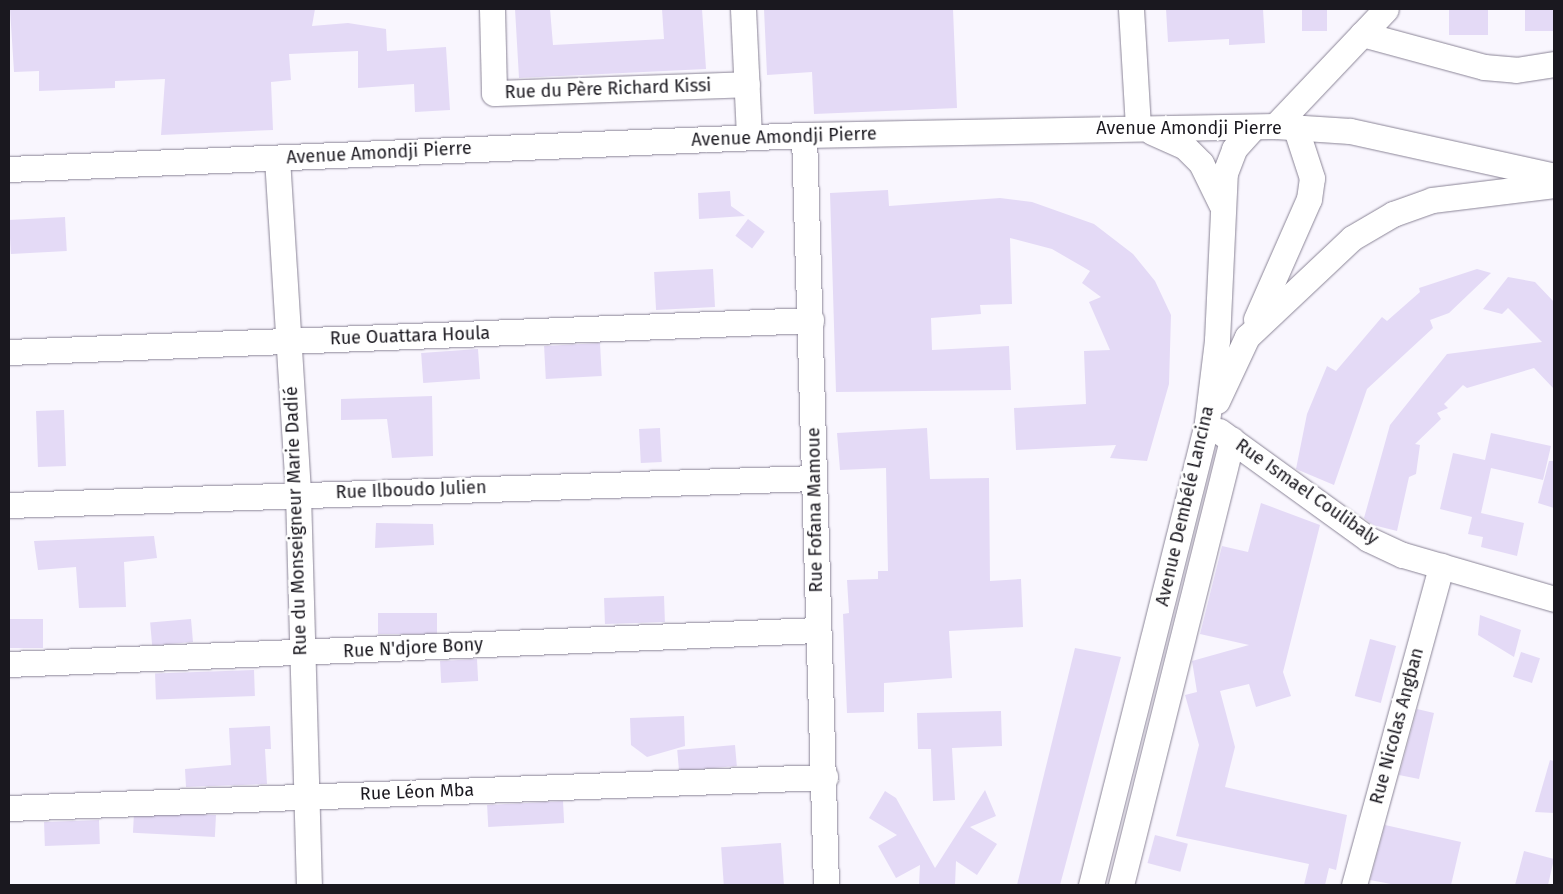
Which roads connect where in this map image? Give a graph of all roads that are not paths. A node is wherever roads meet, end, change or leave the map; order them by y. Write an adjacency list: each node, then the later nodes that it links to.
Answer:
1 (492, 9): 7 (street, Rue du Père Richard Kissi)
2 (743, 9): 7 (street)
3 (1131, 9): 9 (street)
4 (1386, 9): 5 (street, Avenue Dembélé Lancina)
5 (1362, 34): 6 (street); 8 (street, Avenue Dembélé Lancina)
6 (1554, 64)
7 (747, 84): 11 (street)
8 (1275, 127): 9 (street, Avenue Amondji Pierre); 14 (street, Avenue Amondji Pierre); 16 (street, Avenue Dembélé Lancina); 18 (street)
9 (1138, 128): 10 (street, Avenue Amondji Pierre); 16 (street)
10 (804, 135): 11 (street, Avenue Amondji Pierre); 17 (street, Rue Fofana Mamoue)
11 (749, 137): 12 (street, Avenue Amondji Pierre)
12 (277, 158): 13 (street, Avenue Amondji Pierre); 19 (street, Rue du Monseigneur Marie Dadié)
13 (9, 169)
14 (1554, 176)
15 (1554, 185): 18 (street)
16 (1224, 217): 21 (street, Avenue Dembélé Lancina)
17 (811, 320): 19 (street, Rue Ouattara Houla); 23 (street, Rue Fofana Mamoue)
18 (1247, 337): 21 (street)
19 (289, 340): 20 (street, Rue Ouattara Houla); 24 (street, Rue du Monseigneur Marie Dadié)
20 (9, 352)
21 (1207, 422): 22 (street, Rue Ismael Coulibaly); 36 (street, Avenue Dembélé Lancina)
22 (1232, 440): 26 (street, Rue Ismael Coulibaly); 37 (street)
23 (814, 478): 24 (street, Rue Ilboudo Julien); 28 (street, Rue Fofana Mamoue)
24 (298, 494): 25 (street, Rue Ilboudo Julien); 29 (street, Rue du Monseigneur Marie Dadié)
25 (9, 505)
26 (1441, 566): 27 (street, Rue Ismael Coulibaly); 38 (street, Rue Nicolas Angban)
27 (1554, 599)
28 (818, 630): 29 (street, Rue N'djore Bony); 31 (street, Rue Fofana Mamoue)
29 (301, 653): 30 (street, Rue N'djore Bony); 32 (street, Rue du Monseigneur Marie Dadié)
30 (9, 664)
31 (825, 777): 32 (street, Rue Léon Mba); 35 (street, Rue Fofana Mamoue)
32 (306, 796): 33 (street, Rue Léon Mba); 34 (street, Rue du Monseigneur Marie Dadié)
33 (9, 808)
34 (309, 885)
35 (826, 885)
36 (1092, 885)
37 (1122, 885)
38 (1354, 885)

